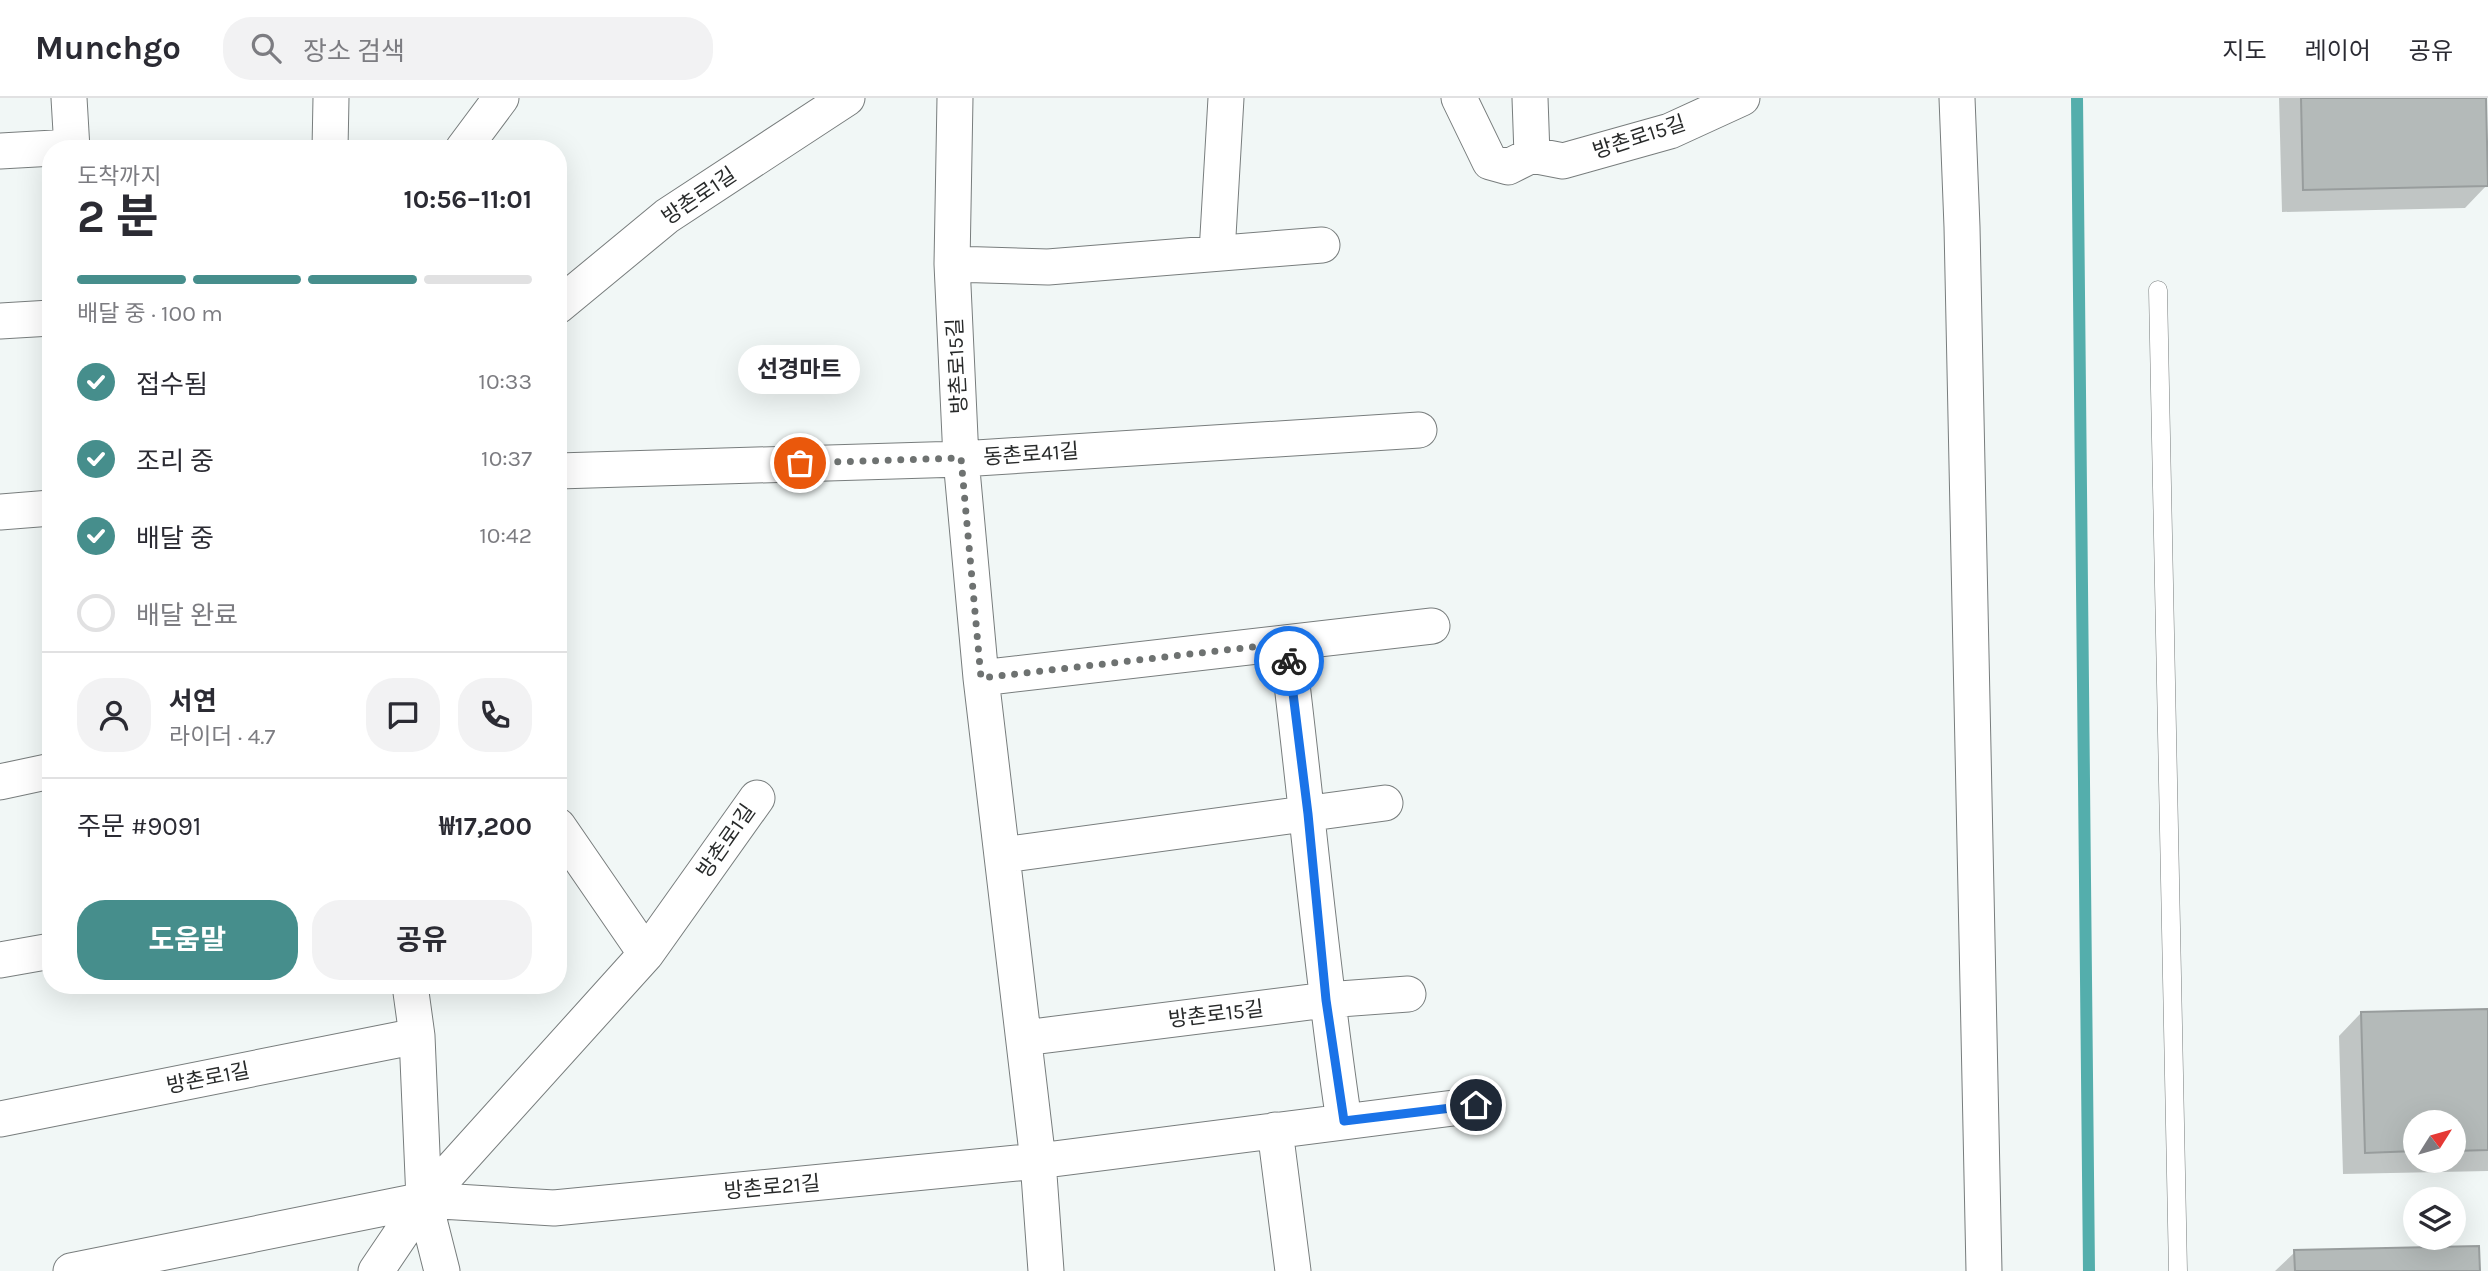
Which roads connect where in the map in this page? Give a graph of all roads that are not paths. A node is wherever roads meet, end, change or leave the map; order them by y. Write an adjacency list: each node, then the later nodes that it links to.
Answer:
1 (69, 98): 11 (street)
2 (331, 98): 12 (street)
3 (501, 98): 13 (street)
4 (847, 98): 21 (street, 방촌로1길)
5 (955, 98): 19 (street, 방촌로15길)
6 (1226, 98): 18 (street)
7 (1459, 98): 16 (street, 방촌로15길)
8 (1530, 98): 16 (street)
9 (1742, 98): 16 (street, 방촌로15길)
10 (1957, 98): 58 (street)
11 (72, 140)
12 (330, 140)
13 (470, 140)
14 (42, 149): 15 (street)
15 (0, 151)
16 (1532, 155)
17 (1322, 245): 18 (street)
18 (1217, 253): 19 (street)
19 (952, 264): 25 (street, 방촌로15길)
20 (2158, 290): 59 (lane)
21 (567, 299)
22 (42, 319): 23 (street)
23 (0, 321)
24 (1419, 430): 25 (street, 동촌로41길)
25 (961, 458): 26 (street, 동촌로41길); 31 (street, 방촌로15길)
26 (567, 471)
27 (42, 509): 28 (street)
28 (0, 512)
29 (1432, 626): 30 (street)
30 (1287, 643): 31 (street); 36 (street)
31 (981, 678): 38 (street, 방촌로15길)
32 (42, 773): 33 (street)
33 (0, 782)
34 (757, 798): 40 (street, 방촌로1길)
35 (1385, 803): 36 (street)
36 (1308, 814): 38 (street); 44 (street)
37 (567, 839): 40 (street)
38 (1003, 855): 46 (street, 방촌로15길)
39 (42, 953): 41 (street)
40 (646, 954): 52 (street, 방촌로1길)
41 (0, 960)
42 (411, 994): 45 (street)
43 (1408, 994): 44 (street, 방촌로15길)
44 (1326, 1000): 46 (street, 방촌로15길); 49 (street)
45 (417, 1036): 48 (street, 방촌로1길); 52 (street)
46 (1024, 1038): 51 (street, 방촌로15길)
47 (1476, 1105): 49 (street, 방촌로21길)
48 (0, 1119)
49 (1344, 1121): 50 (street, 방촌로21길)
50 (1275, 1130): 51 (street, 방촌로21길); 57 (street)
51 (1038, 1161): 52 (street, 방촌로21길); 56 (street, 방촌로15길)
52 (424, 1200): 53 (street, 방촌로21길); 54 (street, 방촌로1길); 55 (street)
53 (71, 1271)
54 (376, 1271)
55 (442, 1271)
56 (1046, 1271)
57 (1293, 1271)
58 (1984, 1271)
59 (2178, 1271)

